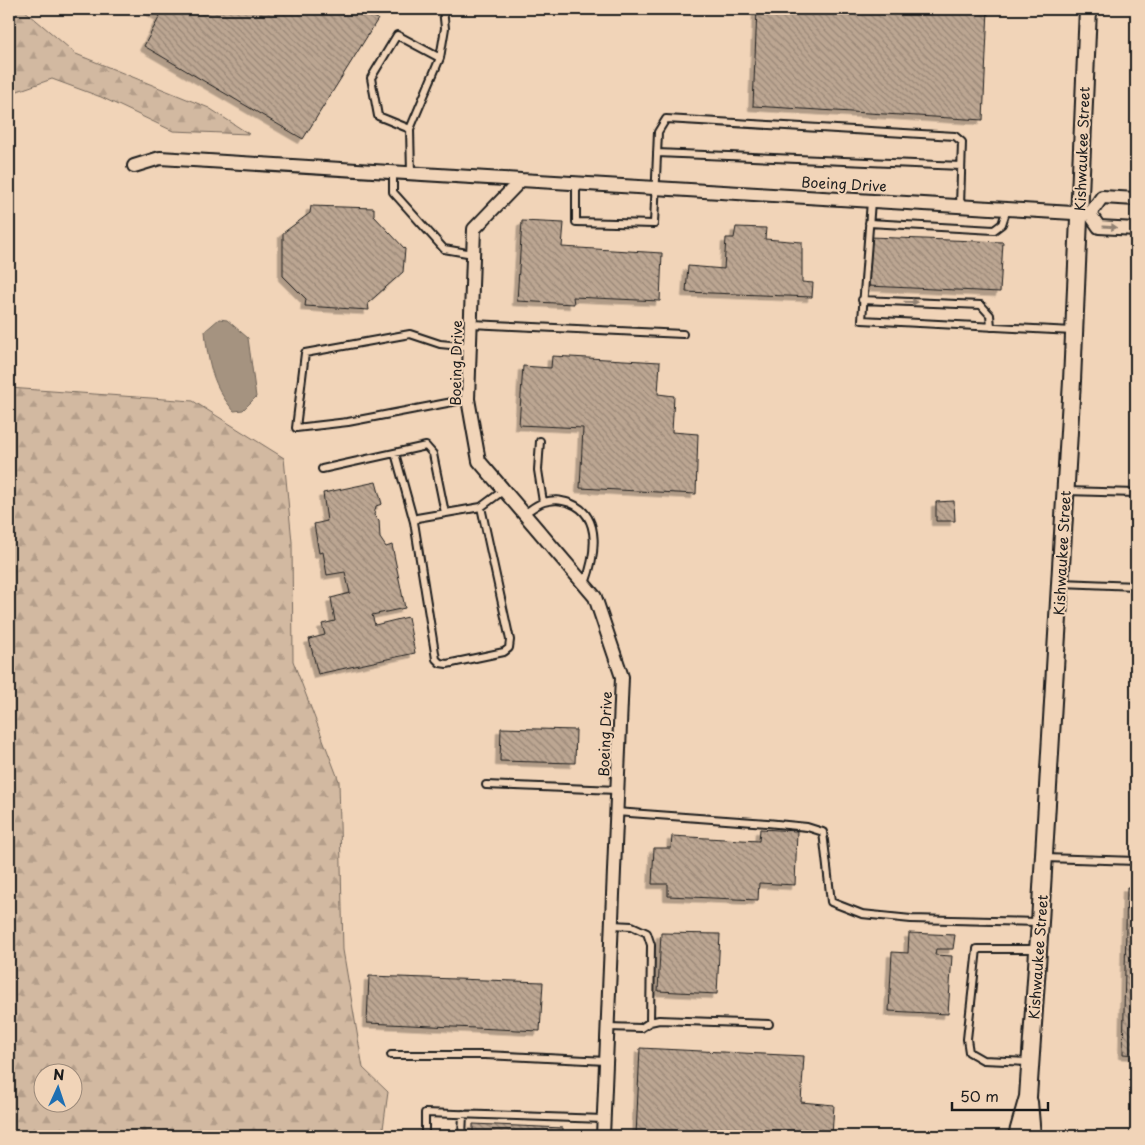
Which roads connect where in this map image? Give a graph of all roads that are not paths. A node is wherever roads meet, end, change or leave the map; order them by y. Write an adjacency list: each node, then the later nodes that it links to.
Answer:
1 (443, 9): 3 (lane)
2 (1088, 9): 17 (street, Kishwaukee Street)
3 (440, 58): 4 (lane); 4 (lane)
4 (410, 129): 9 (lane)
5 (657, 153): 7 (lane); 7 (lane); 12 (lane)
6 (134, 166): 8 (street)
7 (961, 166): 15 (lane)
8 (393, 172): 9 (street); 20 (lane)
9 (411, 174): 10 (street)
10 (521, 180): 11 (street, Boeing Drive); 20 (street, Boeing Drive)
11 (576, 183): 12 (street, Boeing Drive); 12 (lane)
12 (654, 188): 14 (street, Boeing Drive)
13 (1136, 199): 17 (street)
14 (871, 201): 15 (street, Boeing Drive); 18 (lane)
15 (960, 206): 16 (street, Boeing Drive)
16 (1006, 209): 17 (street, Boeing Drive); 18 (lane)
17 (1085, 214): 19 (street, one-way to 19); 24 (street, Kishwaukee Street)
18 (869, 223): 21 (lane)
19 (1136, 228)
20 (473, 254): 22 (street, Boeing Drive)
21 (862, 300): 23 (lane, one-way to 23); 23 (lane)
22 (472, 324): 25 (lane); 26 (street, Boeing Drive)
23 (992, 327): 24 (lane)
24 (1074, 331): 32 (street, Kishwaukee Street)
25 (683, 334)
26 (471, 347): 27 (street, Boeing Drive); 27 (lane)
27 (468, 399): 31 (street, Boeing Drive)
28 (540, 440): 34 (lane)
29 (395, 453): 30 (lane); 36 (lane); 38 (lane)
30 (322, 469)
31 (504, 490): 35 (lane); 37 (street, Boeing Drive)
32 (1065, 491): 33 (lane); 39 (street, Kishwaukee Street)
33 (1136, 493)
34 (543, 502): 37 (lane); 40 (lane)
35 (481, 508): 36 (lane); 38 (lane)
36 (445, 513): 38 (lane)
37 (524, 514): 40 (street, Boeing Drive)
38 (414, 522)
39 (1060, 583): 41 (lane); 45 (street, Kishwaukee Street)
40 (585, 584): 43 (street, Boeing Drive)
41 (1136, 586)
42 (486, 785): 43 (lane)
43 (617, 790): 44 (street, Boeing Drive)
44 (616, 812): 47 (lane); 48 (street, Boeing Drive)
45 (1044, 858): 46 (lane); 47 (street, Kishwaukee Street)
46 (1136, 862)
47 (1040, 922): 49 (street, Kishwaukee Street)
48 (612, 925): 50 (lane); 52 (street, Boeing Drive)
49 (1038, 948): 55 (street, Kishwaukee Street); 55 (lane)
50 (650, 1022): 51 (lane); 52 (lane)
51 (769, 1024)
52 (608, 1027): 54 (street, Boeing Drive)
53 (391, 1055): 54 (lane)
54 (606, 1060): 58 (street, Boeing Drive)
55 (1030, 1062): 56 (street, Kishwaukee Street)
56 (1028, 1097): 62 (street, Kishwaukee Street); 63 (street, Kishwaukee Street)
57 (463, 1114): 58 (lane); 59 (lane); 60 (lane)
58 (604, 1119): 61 (street, Boeing Drive)
59 (425, 1136)
60 (462, 1136)
61 (603, 1136)
62 (1017, 1136)
63 (1032, 1136)

